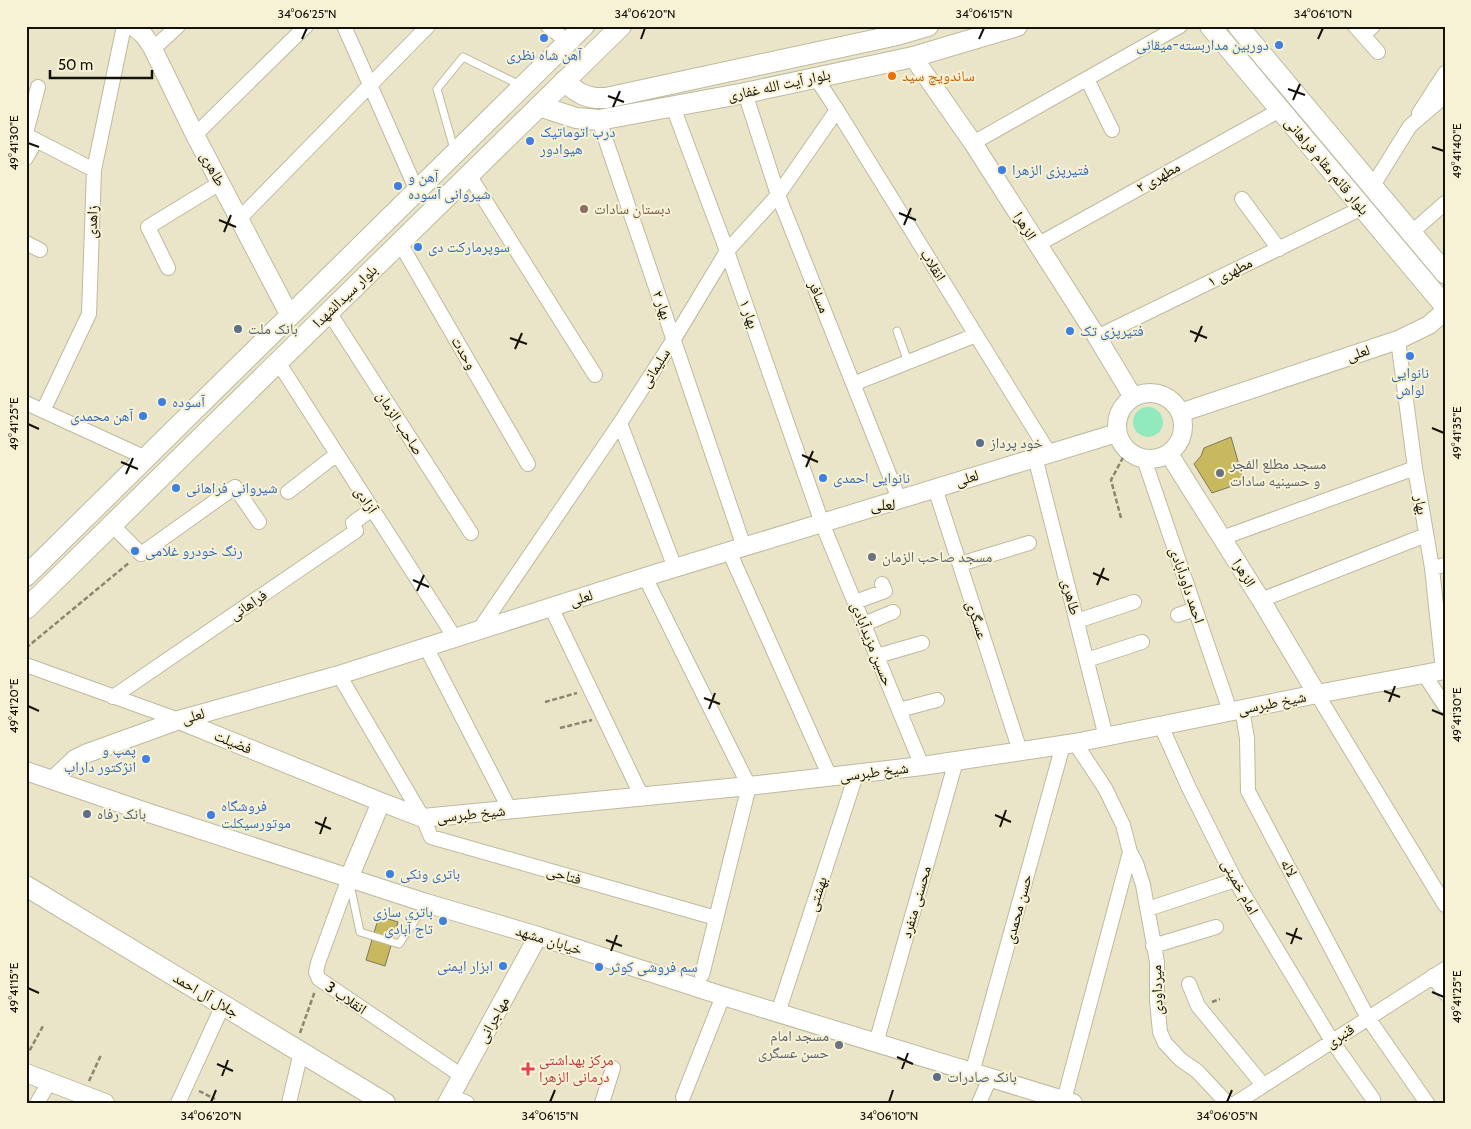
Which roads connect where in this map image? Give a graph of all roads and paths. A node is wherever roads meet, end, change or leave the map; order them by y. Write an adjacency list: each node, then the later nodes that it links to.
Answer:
1 (124, 26): 43 (street, زاهدی)
2 (132, 26): 18 (street, طاهری)
3 (178, 26): 18 (street)
4 (306, 26): 38 (street)
5 (344, 26): 25 (street)
6 (428, 26): 25 (street)
7 (548, 26): 17 (street)
8 (584, 26): 17 (main road, بلوار سیدالشهدا)
9 (621, 26): 24 (main road, بلوار سیدالشهدا)
10 (928, 26): 16 (main road, بلوار آیت الله غفاری)
11 (1017, 26): 20 (main road, بلوار آیت الله غفاری)
12 (1180, 26): 23 (street)
13 (1210, 26): 34 (main road, بلوار قائم مقام فراهانی)
14 (1238, 26): 46 (main road, بلوار قائم مقام فراهانی)
15 (1364, 29): 19 (street)
16 (894, 31): 26 (main road, بلوار آیت الله غفاری)
17 (568, 42): 27 (main road, بلوار سیدالشهدا)
18 (153, 49): 38 (street, طاهری)
19 (1378, 52)
20 (913, 57): 22 (main road, بلوار آیت الله غفاری); 40 (street, الزهرا)
21 (1445, 73): 36 (street)
22 (816, 78): 29 (main road, بلوار آیت الله غفاری); 33 (street, انقلاب)
23 (1087, 79): 37 (street); 40 (street)
24 (564, 81): 26 (main road, بلوار آیت الله غفاری); 31 (main road, بلوار سیدالشهدا)
25 (370, 85): 47 (street); 52 (street)
26 (668, 85): 32 (main road)
27 (523, 86): 41 (main road, بلوار سیدالشهدا); 41 (lane)
28 (38, 88): 39 (street)
29 (745, 93): 32 (main road, بلوار آیت الله غفاری); 48 (street, مسافر)
30 (1445, 96): 36 (street)
31 (539, 106): 35 (main road, بلوار آیت الله غفاری); 44 (main road, بلوار سیدالشهدا)
32 (673, 107): 35 (main road, بلوار آیت الله غفاری); 59 (street, بهار ۱)
33 (838, 110): 48 (street, سلیمانی); 67 (street, انقلاب)
34 (1280, 110): 51 (main road, بلوار قائم مقام فراهانی); 56 (street, مطهری ۲)
35 (599, 120): 69 (street, بهار ۲)
36 (1410, 126): 46 (street)
37 (1112, 130)
38 (195, 135): 45 (street, طاهری)
39 (29, 136): 42 (street); 43 (street)
40 (973, 143): 56 (street, الزهرا)
41 (455, 153): 44 (main road); 47 (main road, بلوار سیدالشهدا)
42 (26, 158)
43 (94, 170): 77 (street, زاهدی)
44 (469, 175): 55 (main road, بلوار سیدالشهدا); 73 (street)
45 (220, 183): 52 (street, طاهری); 60 (street)
46 (1372, 187): 53 (main road, بلوار قائم مقام فراهانی)
47 (417, 191): 65 (main road, بلوار سیدالشهدا)
48 (778, 195): 59 (street, سلیمانی); 74 (street, مسافر)
49 (1242, 199): 57 (street)
50 (1445, 203): 53 (street)
51 (1362, 208): 57 (street, مطهری ۱); 62 (main road, بلوار قائم مقام فراهانی)
52 (239, 220): 65 (street, طاهری)
53 (1411, 233): 61 (main road, بلوار قائم مقام فراهانی)
54 (26, 243): 58 (street)
55 (400, 243): 64 (main road, بلوار سیدالشهدا); 87 (street, وحدت)
56 (1037, 245): 68 (street, الزهرا)
57 (1279, 249): 68 (street, مطهری ۱)
58 (40, 250)
59 (726, 251): 69 (street, سلیمانی); 95 (street, بهار ۱)
60 (168, 268)
61 (1445, 273)
62 (1445, 306)
63 (1445, 311): 70 (street, لعلی)
64 (329, 312): 71 (main road, بلوار سیدالشهدا); 97 (street, صاحب الزمان)
65 (290, 316): 85 (main road, بلوار سیدالشهدا)
66 (897, 331): 72 (lane)
67 (976, 335): 72 (street); 84 (street, انقلاب)
68 (1097, 336): 75 (street, الزهرا)
69 (674, 339): 79 (street, سلیمانی); 101 (street, بهار ۲)
70 (1398, 340): 78 (street, لعلی); 88 (street, بهار)
71 (278, 362): 82 (street, آزادی); 96 (main road, بلوار سیدالشهدا)
72 (908, 362): 74 (street)
73 (595, 375)
74 (853, 384): 91 (street, مسافر)
75 (1133, 397): 78 (street); 80 (street)
76 (26, 403): 77 (street)
77 (43, 411): 85 (street)
78 (1180, 413): 83 (street)
79 (620, 424): 105 (street); 119 (street, سلیمانی)
80 (1117, 433): 81 (street); 84 (street, لعلی)
81 (1127, 450): 86 (street); 93 (path)
82 (337, 454): 90 (street); 92 (street, آزادی)
83 (1169, 454): 86 (street); 99 (street, الزهرا)
84 (1042, 455): 89 (street, لعلی); 117 (street, طاهری)
85 (146, 458): 106 (main road, بلوار سیدالشهدا)
86 (1144, 459): 114 (street, احمد داودآبادی)
87 (528, 464)
88 (1415, 468): 98 (street, بهار); 99 (street)
89 (935, 488): 91 (street, لعلی); 103 (street, عسگری)
90 (288, 492)
91 (898, 499): 95 (street, لعلی)
92 (372, 509): 120 (street, آزادی); 133 (street, فراهانی)
93 (1121, 518)
94 (259, 522): 102 (street)
95 (822, 523): 101 (street, لعلی); 110 (street, حسین مزیدآبادی)
96 (112, 525): 102 (street); 113 (main road, بلوار سیدالشهدا)
97 (471, 533)
98 (1426, 535): 104 (street, بهار); 109 (street)
99 (1222, 538): 109 (street, الزهرا)
100 (1029, 543): 103 (street)
101 (737, 549): 105 (street, لعلی); 150 (street, بهار ۲)
102 (141, 554): 123 (path)
103 (960, 564): 145 (street, عسگری)
104 (1438, 567): 128 (street, بهار)
105 (675, 568): 107 (street, لعلی)
106 (26, 576)
107 (645, 577): 112 (street, لعلی); 152 (street)
108 (882, 584): 110 (street)
109 (1261, 600): 132 (street, الزهرا)
110 (855, 602): 118 (street, حسین مزیدآبادی)
111 (1134, 602): 117 (street)
112 (551, 607): 119 (street, لعلی); 131 (street)
113 (26, 608)
114 (1195, 609): 116 (street); 138 (street, احمد داودآبادی)
115 (893, 612): 118 (street)
116 (1178, 614)
117 (1077, 621): 126 (street, طاهری)
118 (864, 624): 125 (street, حسین مزیدآبادی)
119 (479, 630): 120 (street, لعلی)
120 (455, 638): 124 (street, لعلی)
121 (1142, 642): 126 (street)
122 (922, 643): 125 (street)
123 (26, 648)
124 (426, 648): 130 (street, لعلی); 155 (street)
125 (877, 656): 137 (street, حسین مزیدآبادی)
126 (1086, 660): 143 (street, طاهری)
127 (26, 666): 133 (street, فضیلت)
128 (1444, 670): 129 (street, شیخ طبرسی)
129 (1424, 674): 132 (street, شیخ طبرسی); 136 (street)
130 (339, 675): 140 (street, لعلی); 156 (street)
131 (591, 690): 135 (path); 139 (street)
132 (1317, 694): 138 (street, شیخ طبرسی); 162 (street)
133 (113, 697): 140 (street, فضیلت)
134 (937, 700): 137 (street)
135 (545, 702)
136 (1445, 706)
137 (899, 710): 147 (street, حسین مزیدآبادی)
138 (1236, 710): 141 (street, شیخ طبرسی); 176 (street, لاله)
139 (604, 718): 142 (path); 153 (street)
140 (179, 720): 151 (street, لعلی); 154 (street, فضیلت)
141 (1161, 726): 143 (street, شیخ طبرسی); 159 (street, امام خمینی)
142 (560, 728)
143 (1106, 737): 144 (street, شیخ طبرسی)
144 (1069, 744): 145 (street, شیخ طبرسی); 157 (street, میرداودی); 184 (street, حسن محمدی)
145 (1020, 751): 146 (street, شیخ طبرسی)
146 (956, 761): 147 (street, شیخ طبرسی); 179 (street, محسنی منفرد)
147 (922, 766): 149 (street, شیخ طبرسی)
148 (26, 771): 151 (street, خیابان مشهد)
149 (856, 775): 150 (street, شیخ طبرسی); 175 (street, بهشتی)
150 (830, 778): 152 (street, شیخ طبرسی)
151 (53, 780): 158 (street, خیابان مشهد)
152 (749, 786): 153 (street, شیخ طبرسی); 164 (street)
153 (642, 797): 155 (street, شیخ طبرسی)
154 (381, 802): 156 (street, شیخ طبرسی); 158 (street)
155 (510, 810): 156 (street, شیخ طبرسی)
156 (423, 818): 164 (street, فتاحی)
157 (1130, 852): 163 (street, میرداودی); 196 (street, میرداودی)
158 (349, 878): 161 (street, خیابان مشهد); 161 (lane); 170 (street, انقلاب 3)
159 (1235, 880): 163 (street); 178 (street, امام خمینی)
160 (26, 886): 174 (main road, جلال آل احمد)
161 (426, 903): 166 (street, خیابان مشهد)
162 (1445, 904)
163 (1148, 909): 167 (street, میرداودی)
164 (716, 918): 169 (street)
165 (1216, 927): 167 (street)
166 (538, 936): 173 (street, خیابان مشهد); 186 (street, مهاجرانی)
167 (1153, 946): 204 (street, میرداودی)
168 (1439, 973): 172 (street); 176 (street, قنبری)
169 (702, 975)
170 (319, 979): 180 (path); 186 (street, انقلاب 3)
171 (1189, 984): 190 (street)
172 (1445, 993)
173 (723, 996): 175 (street, خیابان مشهد); 192 (street)
174 (223, 1005): 180 (main road, جلال آل احمد); 189 (street)
175 (778, 1013): 179 (street, خیابان مشهد)
176 (1368, 1018): 178 (street, قنبری); 206 (street, لاله)
177 (43, 1026): 182 (path)
178 (1332, 1041): 190 (street, قنبری); 194 (street, امام خمینی)
179 (876, 1043): 184 (street, خیابان مشهد)
180 (298, 1050): 200 (street); 201 (main road, جلال آل احمد)
181 (101, 1055): 191 (path)
182 (26, 1057)
183 (613, 1068): 202 (street)
184 (972, 1072): 187 (street, خیابان مشهد)
185 (26, 1073): 188 (street)
186 (462, 1076): 195 (street, مهاجرانی)
187 (990, 1078): 196 (street, خیابان مشهد); 203 (street)
188 (50, 1081): 191 (street); 197 (street)
189 (186, 1085): 193 (path); 199 (street)
190 (1263, 1085): 205 (street, قنبری)
191 (83, 1094): 198 (street)
192 (683, 1097)
193 (215, 1099)
194 (1372, 1099)
195 (455, 1101)
196 (1069, 1101)
197 (36, 1103)
198 (105, 1103)
199 (178, 1103)
200 (289, 1103)
201 (385, 1103)
202 (602, 1103)
203 (978, 1103)
204 (1227, 1103)
205 (1236, 1103)
206 (1428, 1103)

